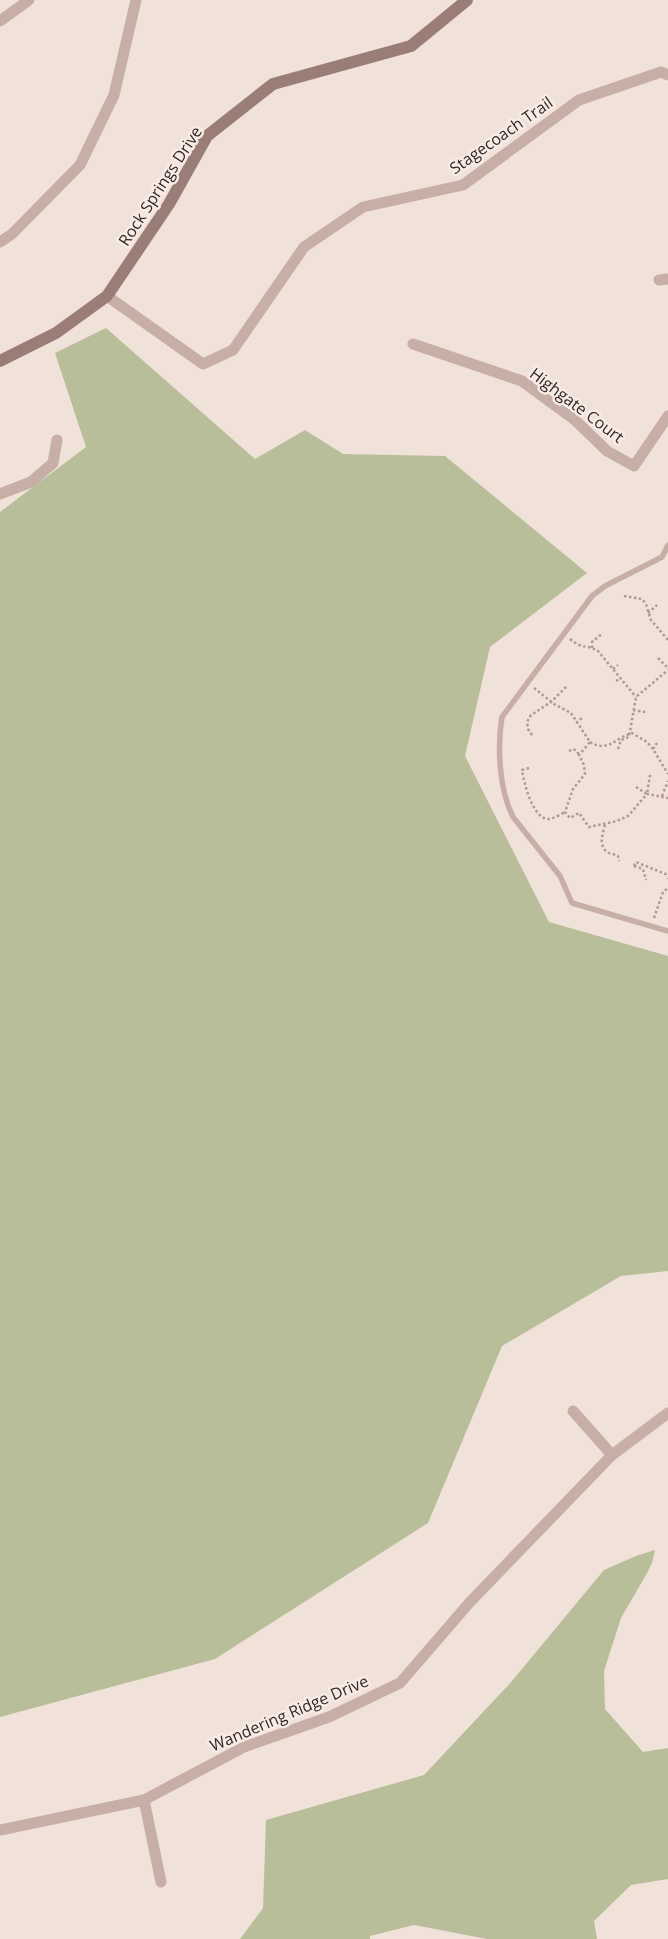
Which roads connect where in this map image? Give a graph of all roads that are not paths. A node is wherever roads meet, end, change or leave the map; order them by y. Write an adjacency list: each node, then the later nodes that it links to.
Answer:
1 (29, 0): 4 (street)
2 (136, 0): 6 (street)
3 (467, 0): 7 (street, Rock Springs Drive)
4 (0, 21)
5 (668, 75): 7 (street, Stagecoach Trail)
6 (0, 242)
7 (107, 296): 9 (street, Rock Springs Drive)
8 (414, 344): 10 (street, Highgate Court)
9 (0, 361)
10 (668, 416)
11 (57, 440): 12 (street)
12 (0, 494)
13 (668, 545): 14 (lane)
14 (668, 931)
15 (573, 1411): 17 (street)
16 (668, 1413): 17 (street, Wandering Ridge Drive)
17 (612, 1455): 18 (street, Wandering Ridge Drive)
18 (144, 1800): 19 (street, Wandering Ridge Drive); 20 (street)
19 (0, 1830)
20 (161, 1882)

